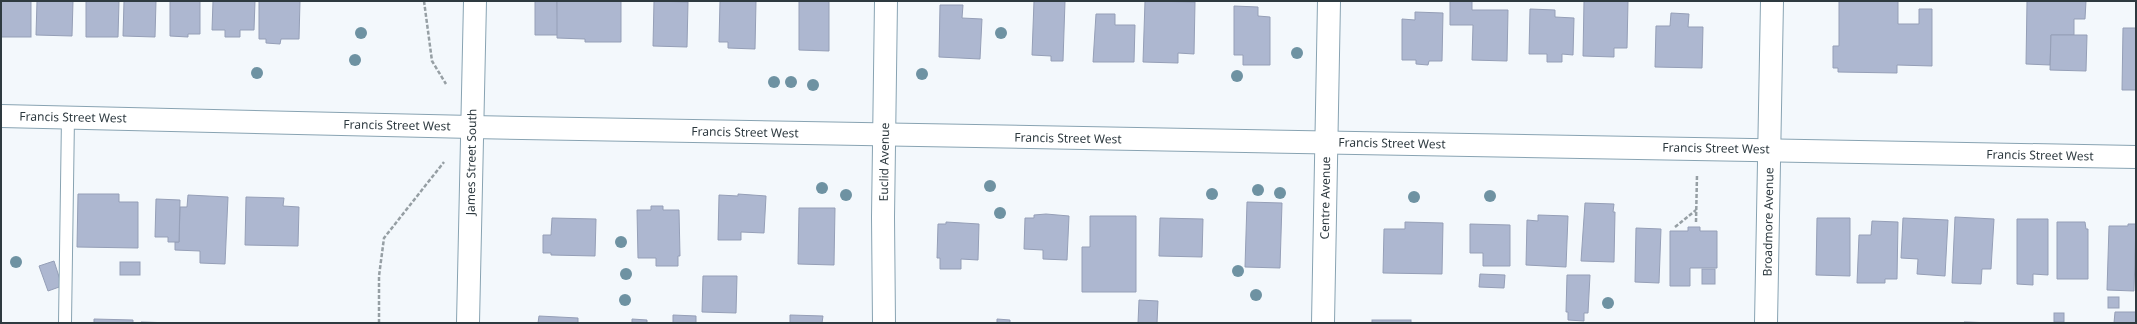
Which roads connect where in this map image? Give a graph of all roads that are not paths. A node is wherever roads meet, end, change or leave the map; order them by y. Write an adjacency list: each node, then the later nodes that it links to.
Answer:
1 (475, 1): 7 (street, James Street South)
2 (886, 1): 8 (street, Euclid Avenue)
3 (1329, 1): 9 (street, Centre Avenue)
4 (1772, 1): 10 (street, Broadmore Avenue)
5 (1, 116): 6 (street, Francis Street West)
6 (68, 117): 7 (street, Francis Street West); 12 (lane)
7 (472, 127): 8 (street, Francis Street West); 13 (street, James Street South)
8 (884, 134): 9 (street, Francis Street West); 14 (street, Euclid Avenue)
9 (1326, 142): 10 (street, Francis Street West); 15 (street, Centre Avenue)
10 (1769, 149): 11 (street, Francis Street West); 16 (street, Broadmore Avenue)
11 (2136, 157)
12 (65, 323)
13 (468, 323)
14 (884, 323)
15 (1323, 323)
16 (1766, 323)

